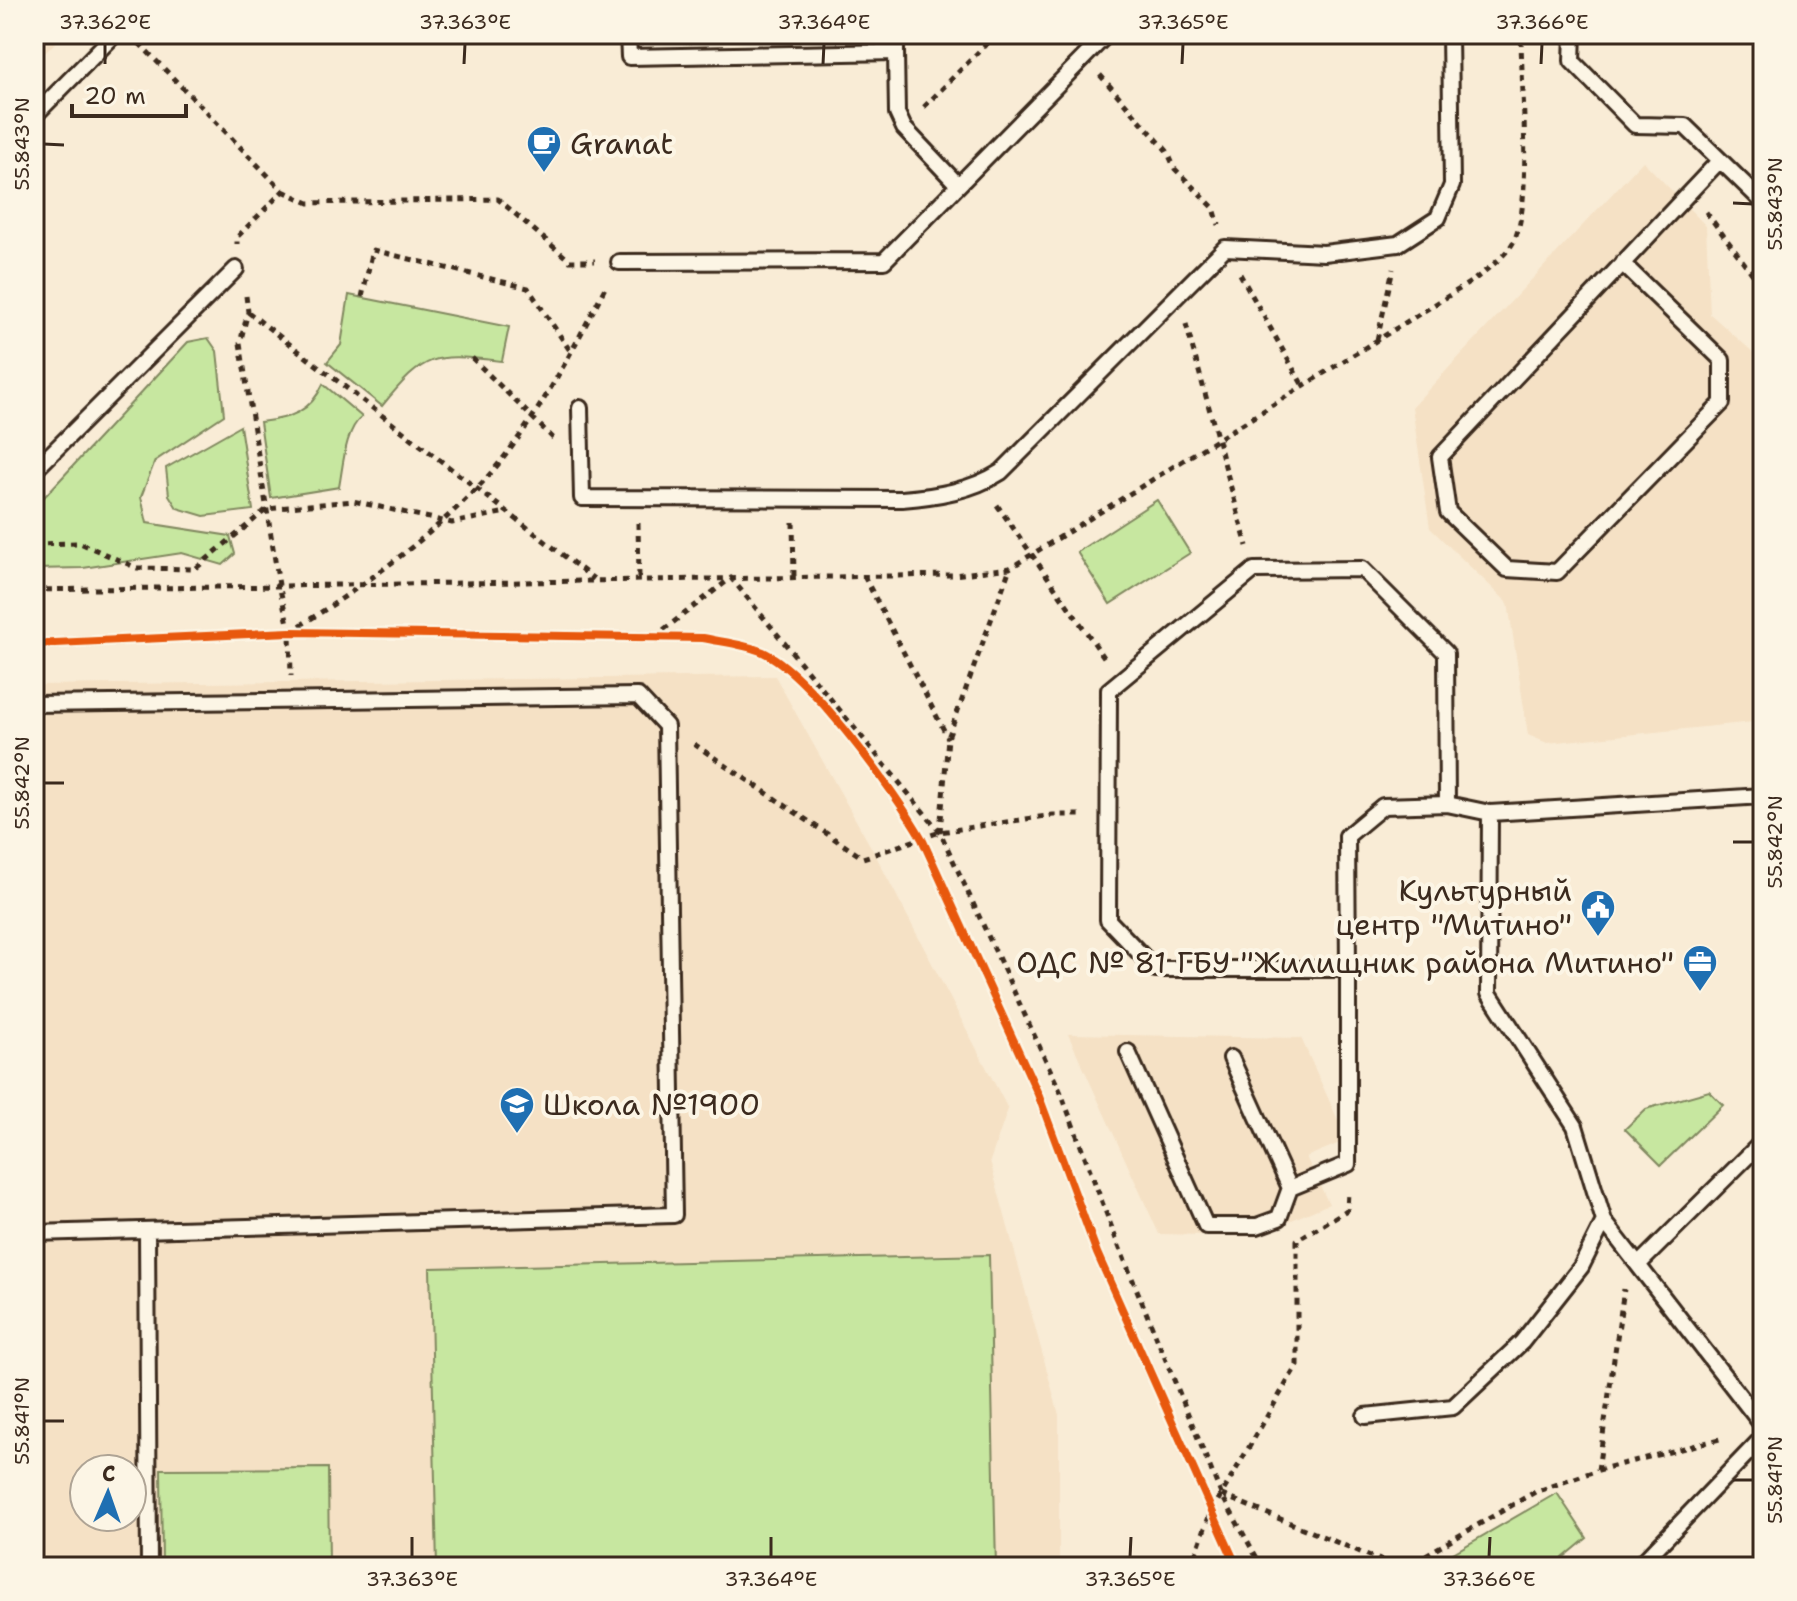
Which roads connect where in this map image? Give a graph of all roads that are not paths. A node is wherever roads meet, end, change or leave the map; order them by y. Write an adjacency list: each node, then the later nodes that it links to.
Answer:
1 (115, 34): 8 (lane)
2 (628, 34): 7 (lane)
3 (896, 34): 7 (lane)
4 (1107, 34): 10 (lane)
5 (1450, 34): 15 (lane)
6 (1573, 34): 9 (lane)
7 (896, 52): 10 (lane)
8 (34, 116)
9 (1720, 160): 11 (lane); 13 (lane)
10 (958, 185): 12 (lane)
11 (1763, 202)
12 (619, 262)
13 (1622, 263): 13 (lane)
14 (236, 269): 16 (lane)
15 (580, 408)
16 (34, 471)
17 (34, 704): 27 (lane)
18 (1763, 796): 20 (lane)
19 (1447, 804): 20 (lane); 21 (lane); 21 (lane)
20 (1490, 813): 26 (lane)
21 (1348, 969): 25 (lane)
22 (1128, 1052): 25 (lane)
23 (1231, 1058): 25 (lane)
24 (1763, 1141): 29 (lane)
25 (1290, 1188)
26 (1604, 1221): 29 (lane); 30 (lane)
27 (147, 1231): 28 (lane); 33 (lane)
28 (34, 1233)
29 (1633, 1259): 31 (lane)
30 (1365, 1416)
31 (1763, 1426)
32 (1763, 1437): 34 (lane)
33 (149, 1567)
34 (1638, 1567)

